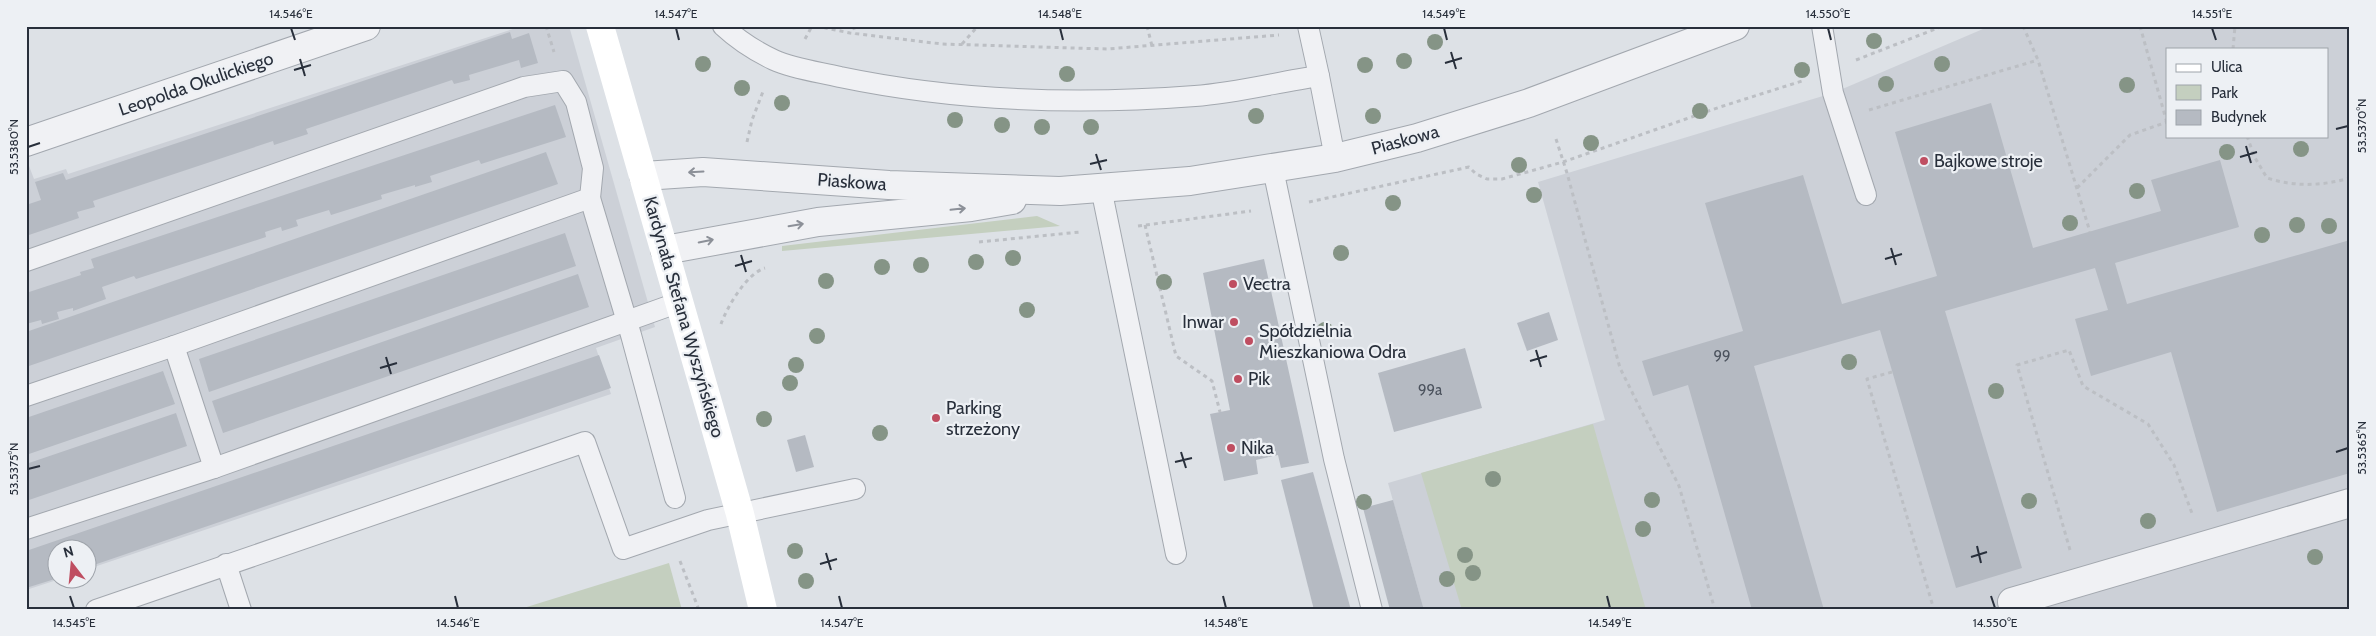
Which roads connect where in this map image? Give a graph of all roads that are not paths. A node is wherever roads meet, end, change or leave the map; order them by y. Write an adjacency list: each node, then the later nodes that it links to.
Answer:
1 (366, 26): 8 (street, Leopolda Okulickiego)
2 (600, 26): 11 (street, Kardynała Stefana Wyszyńskiego)
3 (723, 26): 7 (lane)
4 (1735, 26): 9 (street, Piaskowa)
5 (1822, 26): 14 (lane)
6 (1309, 30): 7 (lane)
7 (1319, 76): 9 (lane)
8 (27, 140)
9 (1335, 158): 10 (street, Piaskowa)
10 (1273, 169): 12 (street, Piaskowa); 34 (lane)
11 (644, 176): 13 (street, Piaskowa, one-way to 11); 16 (street, Kardynała Stefana Wyszyńskiego)
12 (1101, 188): 13 (street, Piaskowa); 28 (lane)
13 (1060, 191): 16 (street, Piaskowa, one-way to 13)
14 (1866, 195)
15 (590, 198): 17 (lane); 19 (lane); 20 (lane)
16 (665, 250): 18 (street, Kardynała Stefana Wyszyńskiego)
17 (26, 262)
18 (680, 302): 19 (lane); 26 (street, Kardynała Stefana Wyszyńskiego)
19 (627, 321): 22 (lane); 24 (lane)
20 (174, 346): 21 (lane); 22 (lane)
21 (26, 396)
22 (214, 468): 27 (lane)
23 (855, 489): 26 (lane)
24 (675, 498)
25 (2350, 503): 30 (street)
26 (740, 514): 29 (lane); 33 (street, Kardynała Stefana Wyszyńskiego)
27 (26, 529)
28 (1176, 554)
29 (226, 564): 31 (lane); 32 (lane)
30 (2012, 602)
31 (96, 610)
32 (241, 610)
33 (763, 610)
34 (1372, 610)

